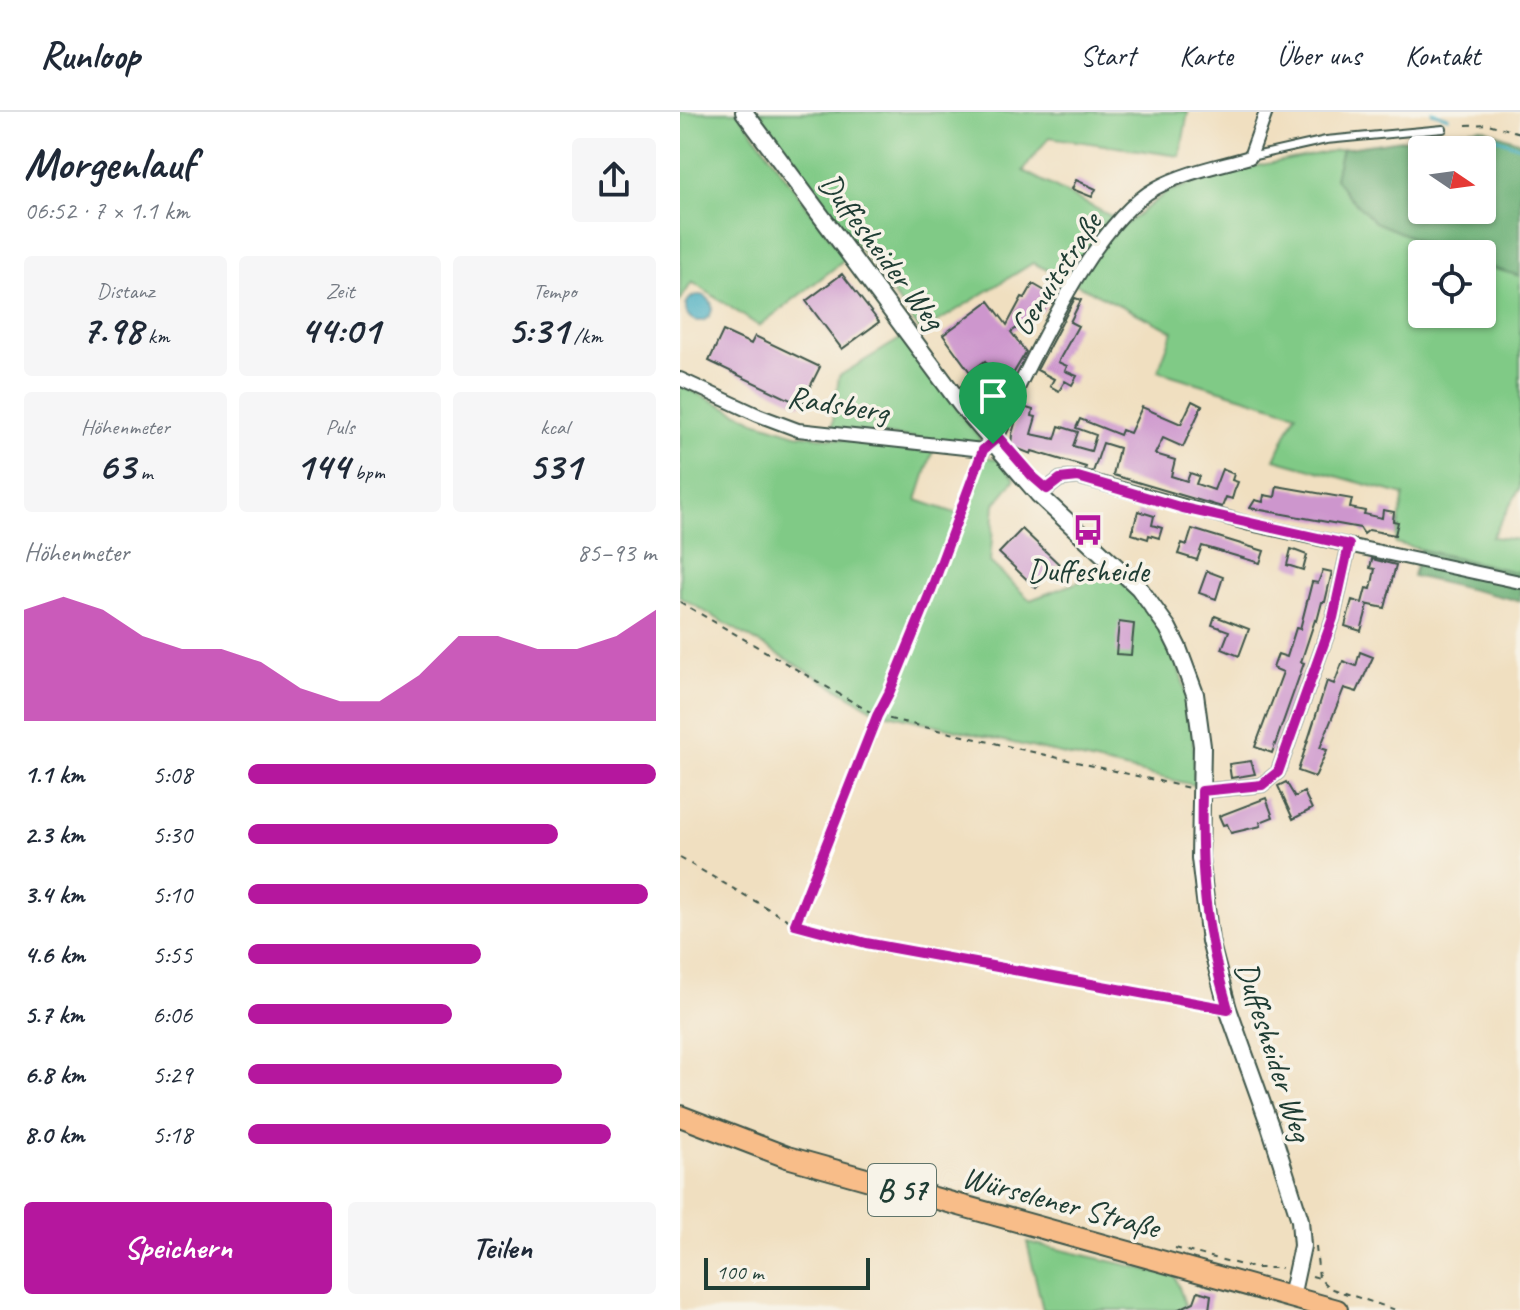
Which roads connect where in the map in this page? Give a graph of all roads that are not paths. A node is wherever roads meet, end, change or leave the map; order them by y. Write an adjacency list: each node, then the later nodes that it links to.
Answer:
1 (744, 112): 6 (street, Duffesheider Weg)
2 (1264, 112): 4 (street)
3 (1443, 129): 4 (lane)
4 (1250, 157): 6 (street, Genuitstraße)
5 (680, 379): 6 (street, Radsberg)
6 (988, 447): 7 (street, Duffesheider Weg)
7 (1039, 495): 8 (street); 10 (street, Duffesheider Weg)
8 (1349, 545): 9 (street); 10 (street)
9 (1520, 582)
10 (1202, 791): 12 (street, Duffesheider Weg)
11 (680, 1116): 12 (main road, Würselener Straße / B 57)
12 (1291, 1297): 13 (main road, Würselener Straße / B 57)
13 (1337, 1310)

